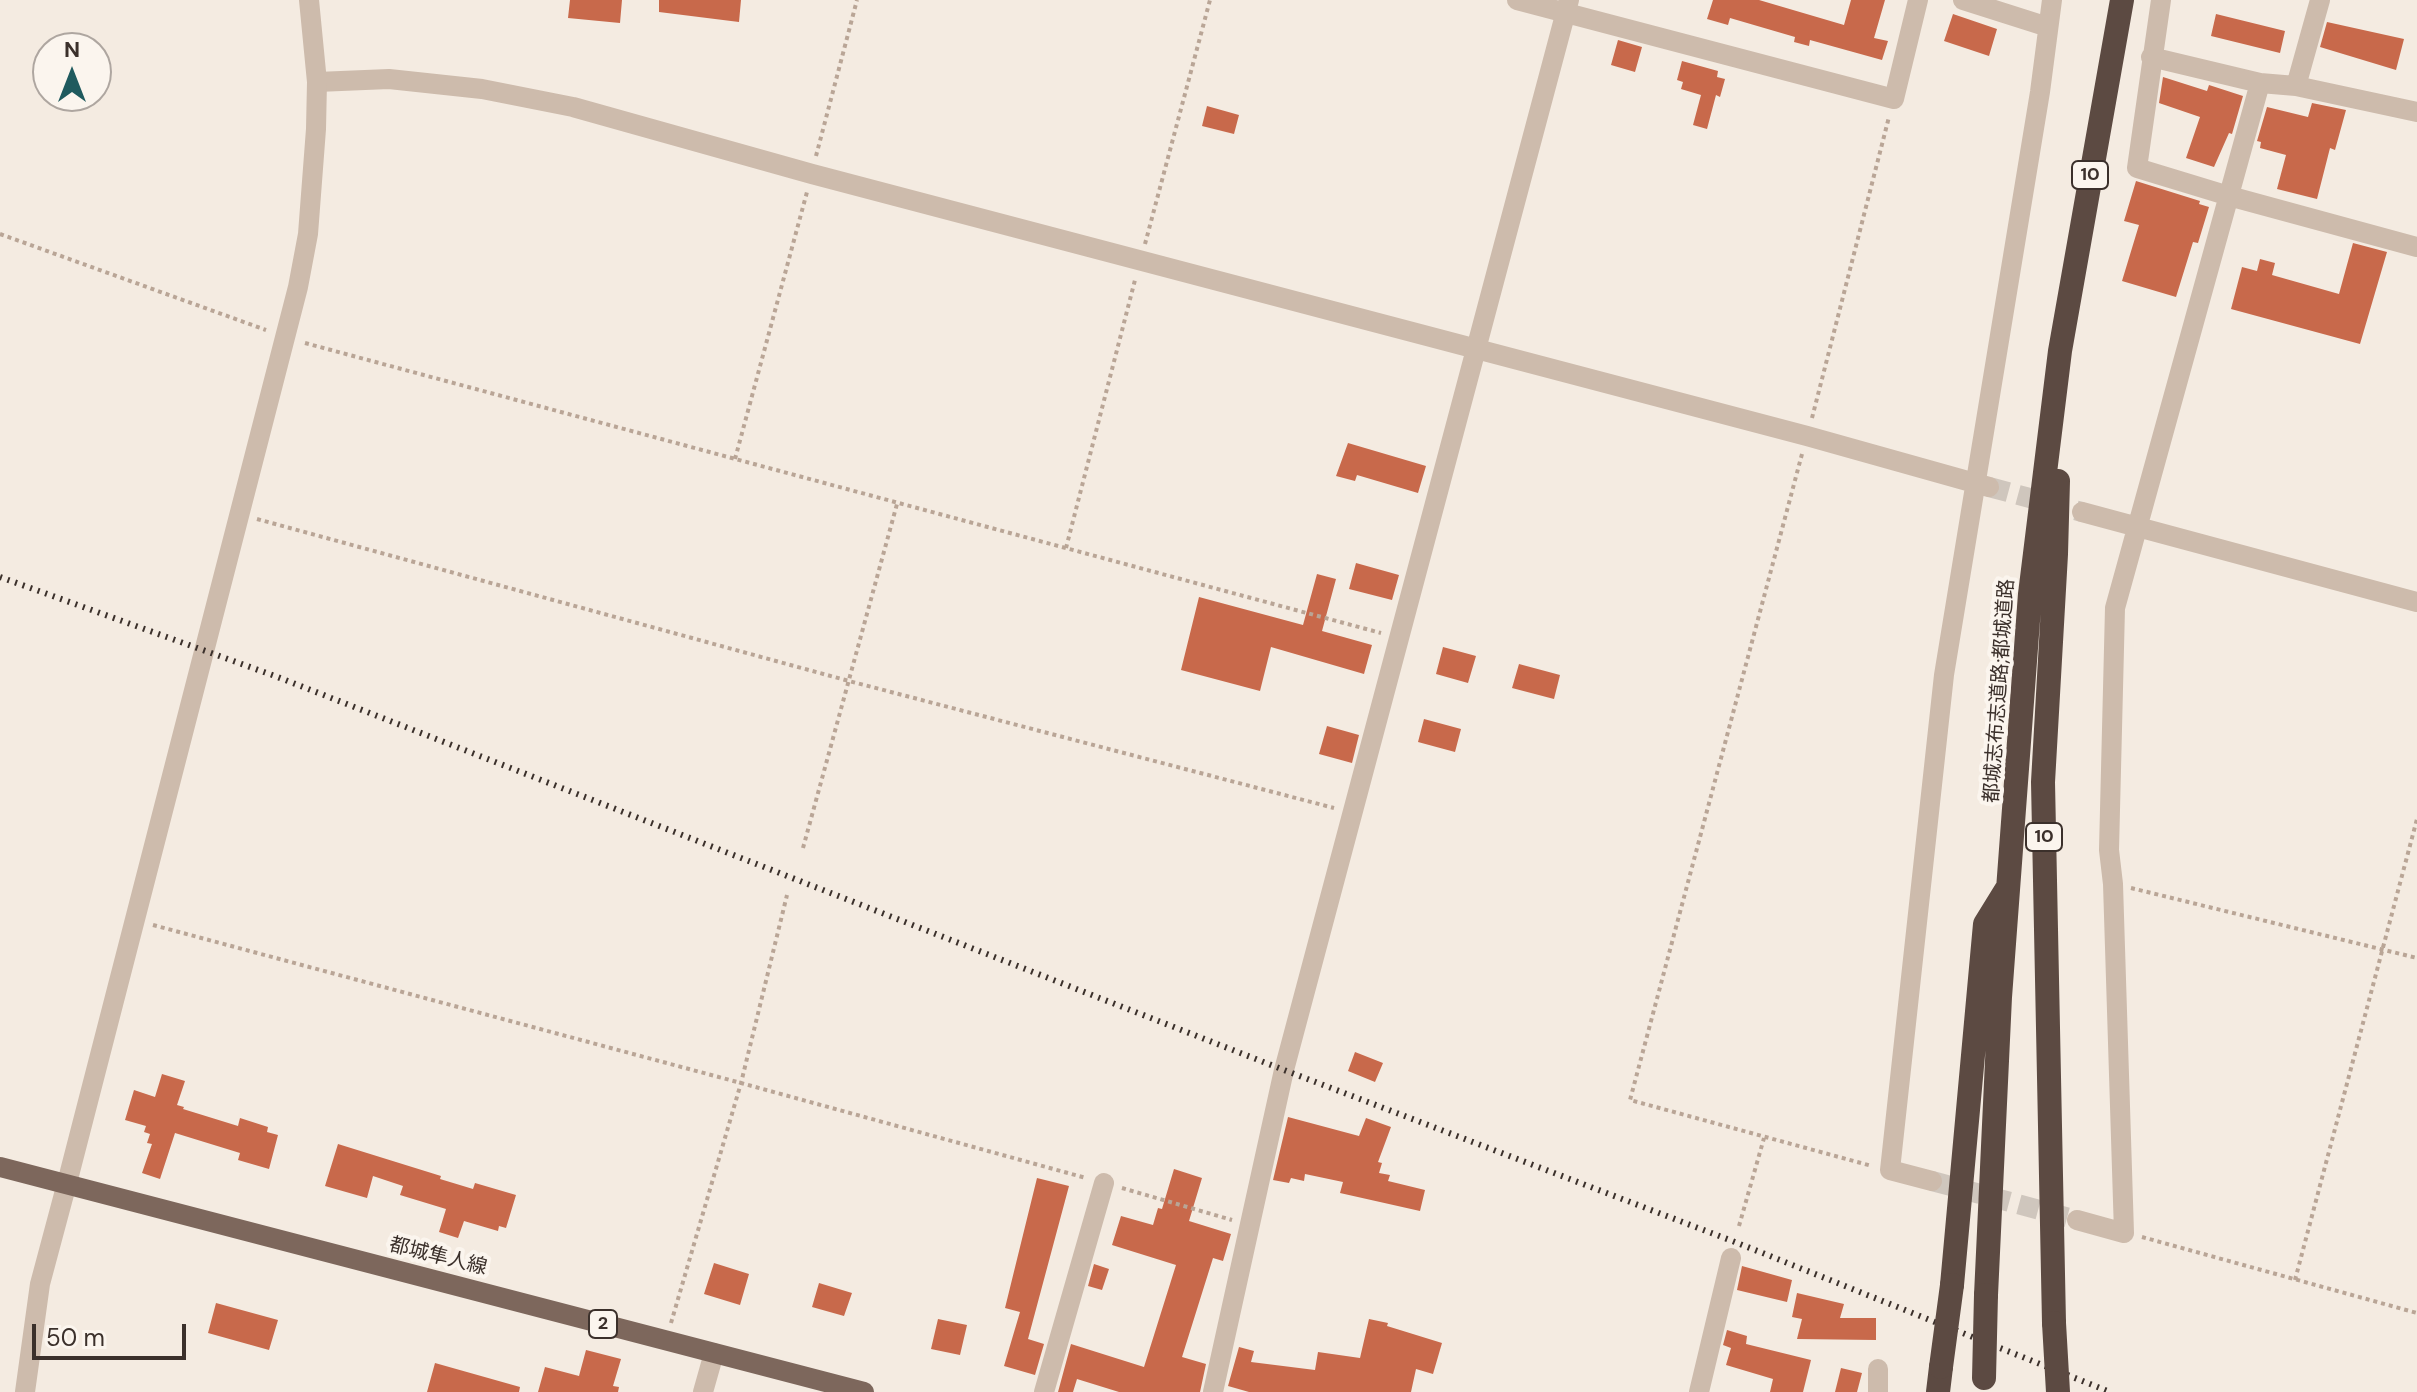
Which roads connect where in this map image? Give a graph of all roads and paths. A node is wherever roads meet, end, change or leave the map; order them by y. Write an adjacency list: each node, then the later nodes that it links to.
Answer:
1 (309, 0): 14 (street)
2 (857, 0): 19 (path)
3 (1210, 0): 23 (path)
4 (1517, 0): 11 (street)
5 (1918, 0): 17 (street)
6 (1963, 0): 12 (street)
7 (2052, 0): 12 (street)
8 (2122, 0): 26 (highway, 都城志布志道路;都城道路 / 10)
9 (2161, 0): 13 (street)
10 (2320, 0): 16 (street)
11 (1568, 6): 17 (street); 25 (street)
12 (2048, 27): 29 (street)
13 (2151, 57): 15 (street); 20 (street)
14 (317, 82): 19 (street); 24 (street)
15 (2260, 83): 16 (street); 20 (street)
16 (2296, 86): 18 (street)
17 (1894, 99): 27 (path)
18 (2417, 112)
19 (812, 174): 23 (street); 28 (path)
20 (2229, 196): 22 (street); 33 (street)
21 (0, 234): 24 (path)
22 (2417, 247)
23 (1140, 262): 25 (street); 34 (path)
24 (286, 338): 28 (path); 32 (street)
25 (1475, 350): 27 (street); 36 (street)
26 (2060, 351): 41 (highway, 都城志布志道路;都城道路 / 10); 73 (highway, 10, bridge)
27 (1807, 436): 29 (street); 48 (path)
28 (735, 459): 30 (path)
29 (1982, 485): 50 (street)
30 (898, 503): 34 (path); 37 (path)
31 (2082, 512): 33 (street)
32 (239, 515): 37 (path); 44 (street)
33 (2139, 528): 35 (street); 42 (street)
34 (1066, 548): 36 (path)
35 (2417, 602)
36 (1399, 638): 38 (street)
37 (849, 681): 38 (path); 40 (path)
38 (1352, 813): 55 (street)
39 (2417, 819): 45 (path)
40 (803, 848)
41 (2009, 884): 64 (highway, 都城志布志道路;都城道路 / 10, bridge); 72 (highway, 10, bridge)
42 (2113, 884): 45 (path); 57 (street)
43 (787, 895): 47 (path)
44 (135, 921): 47 (path); 52 (street)
45 (2382, 949): 46 (path); 59 (path)
46 (2417, 958)
47 (741, 1083): 53 (path); 61 (path)
48 (1764, 1138): 50 (path); 56 (path)
49 (0, 1167): 52 (main road, 都城隼人線 / 2)
50 (1890, 1170): 51 (street)
51 (1932, 1181)
52 (67, 1183): 61 (main road, 都城隼人線 / 2); 65 (street)
53 (1104, 1183): 55 (path); 68 (street)
54 (2077, 1220): 57 (street)
55 (1248, 1225): 69 (street)
56 (1739, 1226)
57 (2124, 1233): 59 (path)
58 (1731, 1258): 70 (street)
59 (2295, 1280): 60 (path)
60 (2417, 1313)
61 (666, 1340): 62 (main road, 都城隼人線 / 2)
62 (714, 1353): 66 (street); 67 (main road, 都城隼人線 / 2)
63 (1878, 1369): 71 (street)
64 (1984, 1385)
65 (25, 1392)
66 (703, 1392)
67 (864, 1392)
68 (1044, 1392)
69 (1213, 1392)
70 (1699, 1392)
71 (1878, 1392)
72 (1938, 1392)
73 (2058, 1392)

